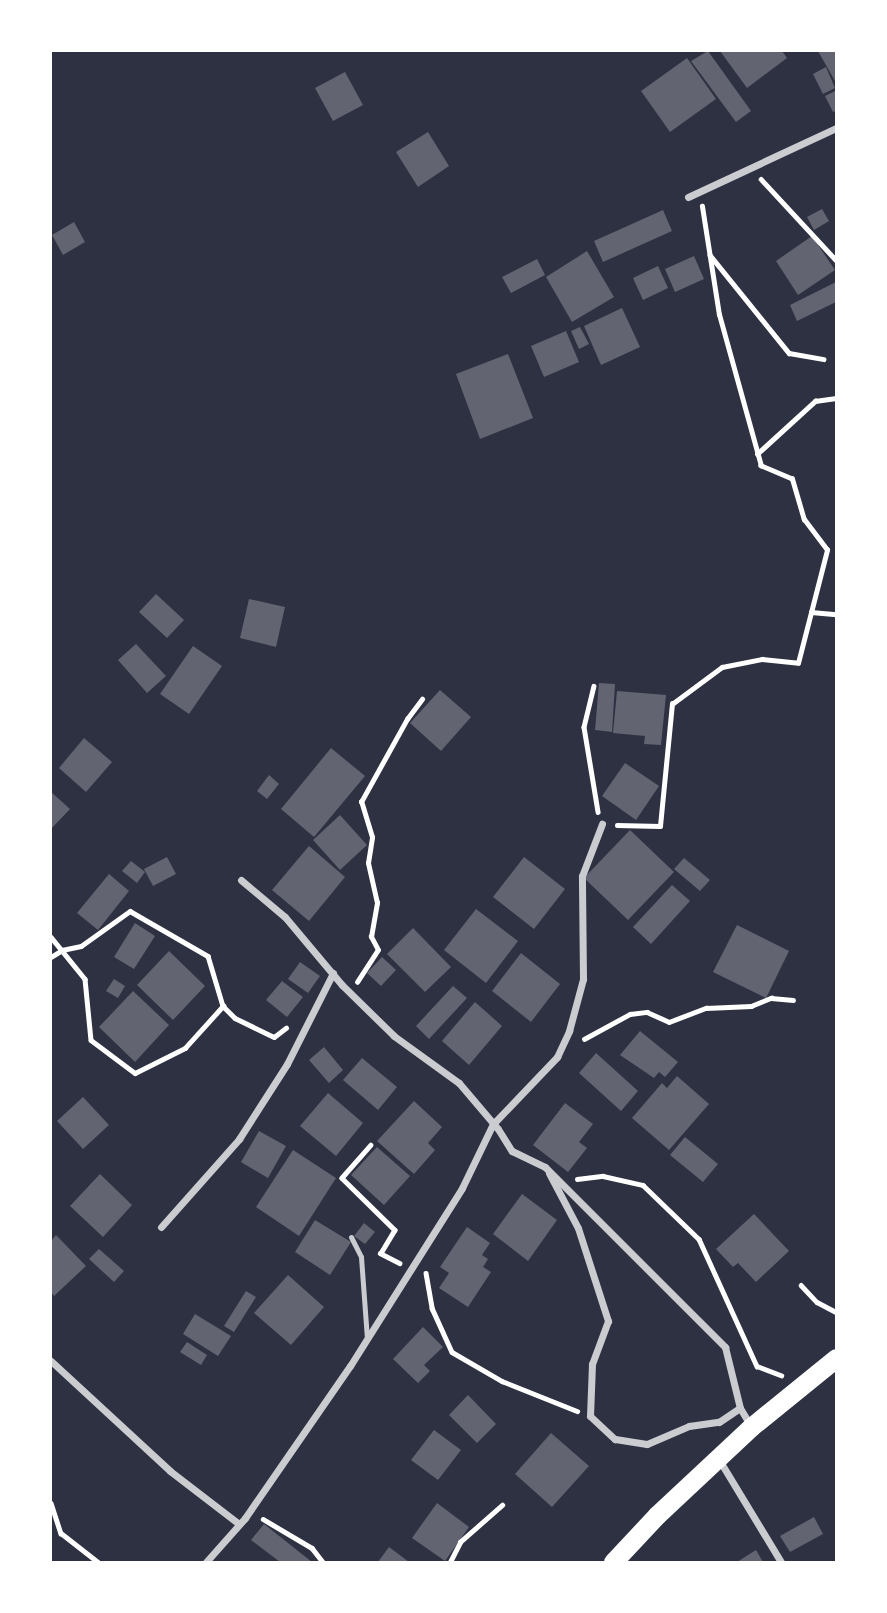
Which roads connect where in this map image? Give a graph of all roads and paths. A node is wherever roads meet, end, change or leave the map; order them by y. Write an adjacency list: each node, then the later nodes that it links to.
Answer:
1 (836, 128): 2 (street)
2 (751, 168): 3 (street); 6 (path)
3 (699, 192): 4 (street); 5 (path)
4 (688, 197)
5 (709, 255): 7 (path); 9 (path)
6 (836, 260)
7 (823, 359)
8 (836, 398): 9 (path)
9 (757, 454): 10 (path)
10 (811, 612): 11 (path); 14 (path)
11 (836, 614)
12 (594, 686): 14 (path)
13 (422, 699): 20 (path)
14 (602, 825): 24 (street)
15 (241, 880): 19 (street)
16 (51, 937): 17 (path)
17 (62, 950): 18 (path); 23 (path); 23 (path)
18 (51, 957)
19 (333, 973): 20 (street); 22 (street)
20 (350, 993): 25 (street)
21 (793, 1000): 24 (path)
22 (321, 1002): 23 (path); 29 (street)
23 (223, 1006)
24 (557, 1057): 25 (street)
25 (493, 1124): 27 (street); 31 (street)
26 (371, 1145): 32 (path)
27 (545, 1167): 40 (street); 41 (street)
28 (567, 1174): 39 (path)
29 (161, 1227)
30 (351, 1237): 32 (path); 36 (lane)
31 (422, 1251): 33 (street); 41 (path)
32 (381, 1253): 33 (path)
33 (411, 1269): 36 (street)
34 (801, 1285): 35 (path)
35 (836, 1312)
36 (367, 1339): 46 (street)
37 (836, 1358): 39 (highway)
38 (51, 1360): 46 (street)
39 (804, 1384): 42 (highway)
40 (740, 1408): 41 (street); 42 (street)
41 (590, 1416)
42 (751, 1427): 43 (highway)
43 (718, 1458): 51 (highway); 52 (street)
44 (51, 1503): 47 (path)
45 (502, 1505): 50 (path)
46 (239, 1524): 48 (street); 49 (path)
47 (98, 1562)
48 (206, 1562)
49 (323, 1562)
50 (450, 1562)
51 (612, 1562)
52 (781, 1562)

